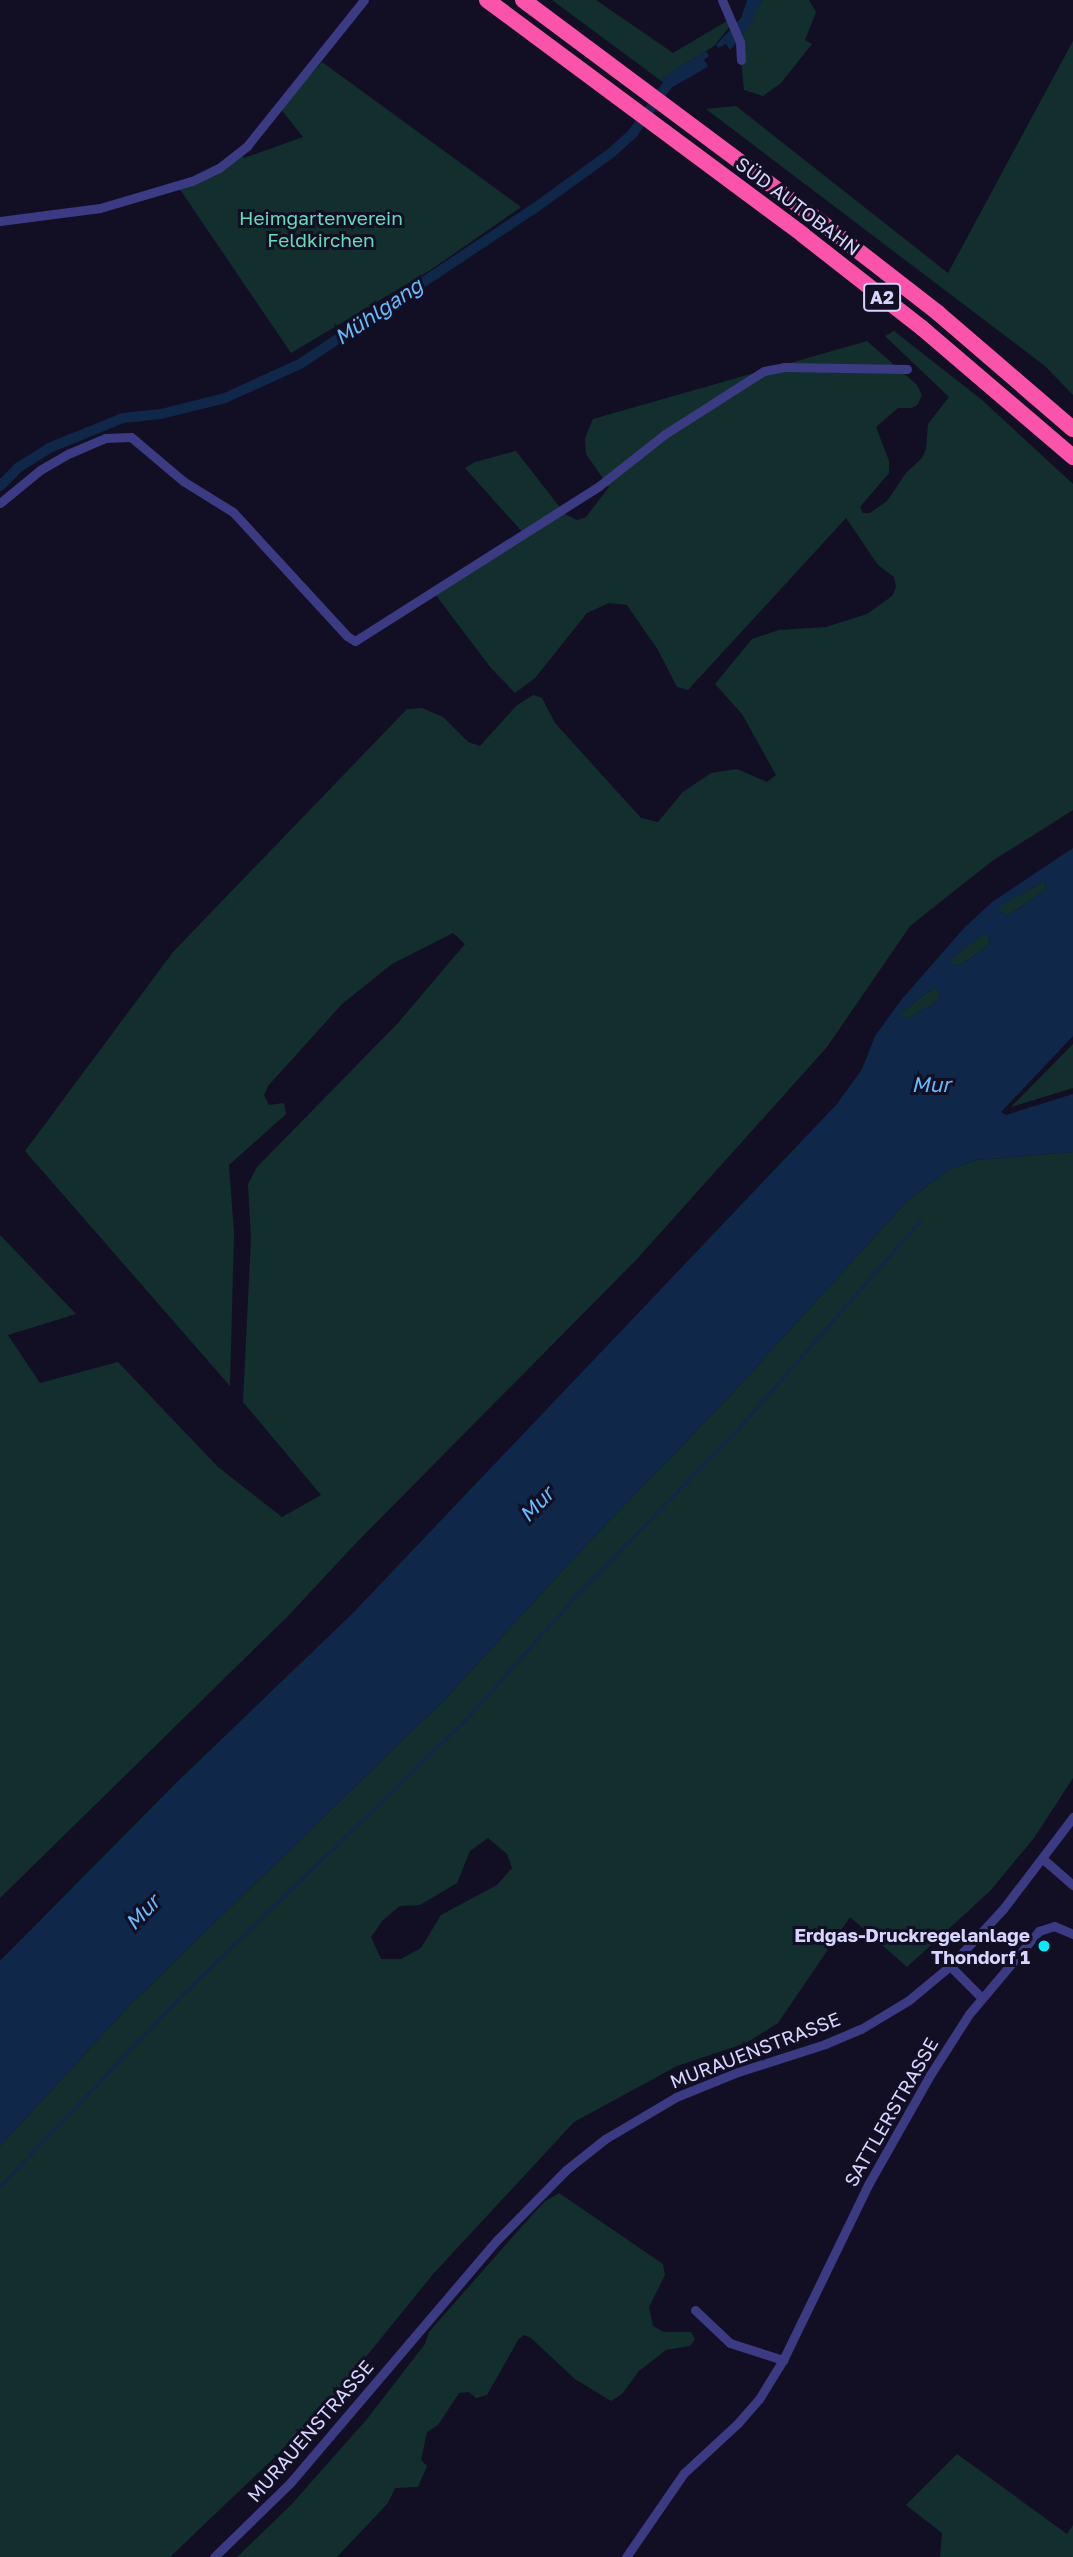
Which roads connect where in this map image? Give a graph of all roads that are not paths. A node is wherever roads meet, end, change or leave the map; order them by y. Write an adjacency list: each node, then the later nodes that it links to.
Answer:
1 (364, 0): 6 (street)
2 (487, 0): 9 (highway, SÜD AUTOBAHN / A2)
3 (523, 0): 8 (highway, SÜD AUTOBAHN / A2)
4 (722, 0): 5 (street)
5 (741, 60)
6 (0, 221)
7 (906, 369): 10 (street)
8 (1073, 429)
9 (1073, 457)
10 (0, 503)
11 (1073, 1817): 12 (street, MURAUENSTRASSE)
12 (1043, 1859): 13 (street); 15 (street, MURAUENSTRASSE)
13 (1073, 1885)
14 (1073, 1934): 16 (street, SATTLERSTRASSE)
15 (950, 1966): 16 (street); 19 (street, MURAUENSTRASSE)
16 (982, 1998): 18 (street, SATTLERSTRASSE)
17 (695, 2310): 18 (street)
18 (783, 2360): 20 (street, SATTLERSTRASSE)
19 (214, 2557)
20 (626, 2557)

